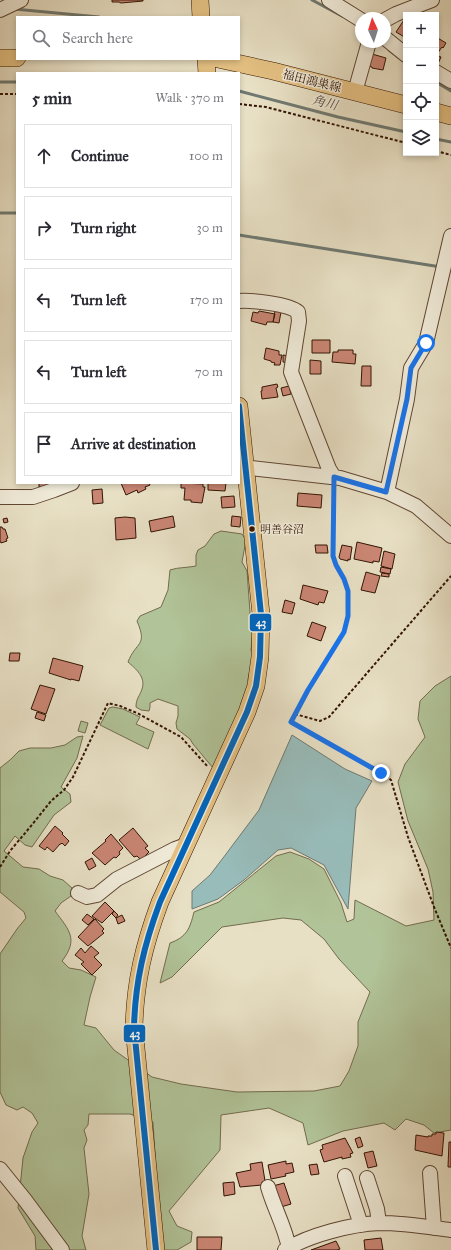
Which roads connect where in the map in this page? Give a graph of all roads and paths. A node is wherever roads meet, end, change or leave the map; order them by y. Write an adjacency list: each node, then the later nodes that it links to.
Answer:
1 (21, 0): 5 (street)
2 (200, 0): 6 (main road)
3 (329, 0): 7 (street)
4 (432, 0): 8 (street)
5 (0, 10)
6 (201, 16)
7 (355, 16)
8 (391, 17)
9 (391, 43): 11 (street)
10 (368, 48): 19 (street)
11 (403, 52)
12 (0, 58): 13 (main road)
13 (16, 58)
14 (206, 60): 16 (main road)
15 (223, 60): 19 (main road, 福田鴻巣線)
16 (207, 72)
17 (439, 74): 18 (street)
18 (451, 81)
19 (355, 92): 23 (main road, 福田鴻巣線)
20 (0, 94): 21 (path)
21 (16, 94)
22 (240, 104): 26 (path)
23 (403, 104)
24 (439, 113): 25 (main road)
25 (451, 116)
26 (403, 142)
27 (439, 152): 28 (path)
28 (451, 155)
29 (451, 236): 35 (street)
30 (240, 301): 33 (street)
31 (240, 415): 40 (main road)
32 (243, 468): 33 (street)
33 (334, 477): 35 (street); 39 (path)
34 (69, 484): 36 (street)
35 (386, 492): 37 (street)
36 (0, 497)
37 (451, 536)
38 (451, 576): 39 (path)
39 (296, 714): 44 (path)
40 (217, 777): 41 (main road); 42 (path)
41 (186, 845): 43 (street); 56 (main road)
42 (0, 867)
43 (78, 893)
44 (451, 948)
45 (0, 1169): 55 (street)
46 (430, 1173): 52 (street)
47 (345, 1176): 51 (street)
48 (367, 1178): 50 (street)
49 (268, 1188): 54 (street)
50 (380, 1223): 51 (street); 52 (street)
51 (362, 1225): 54 (street)
52 (434, 1228): 53 (street)
53 (451, 1230)
54 (287, 1249)
55 (62, 1250)
56 (156, 1250)

